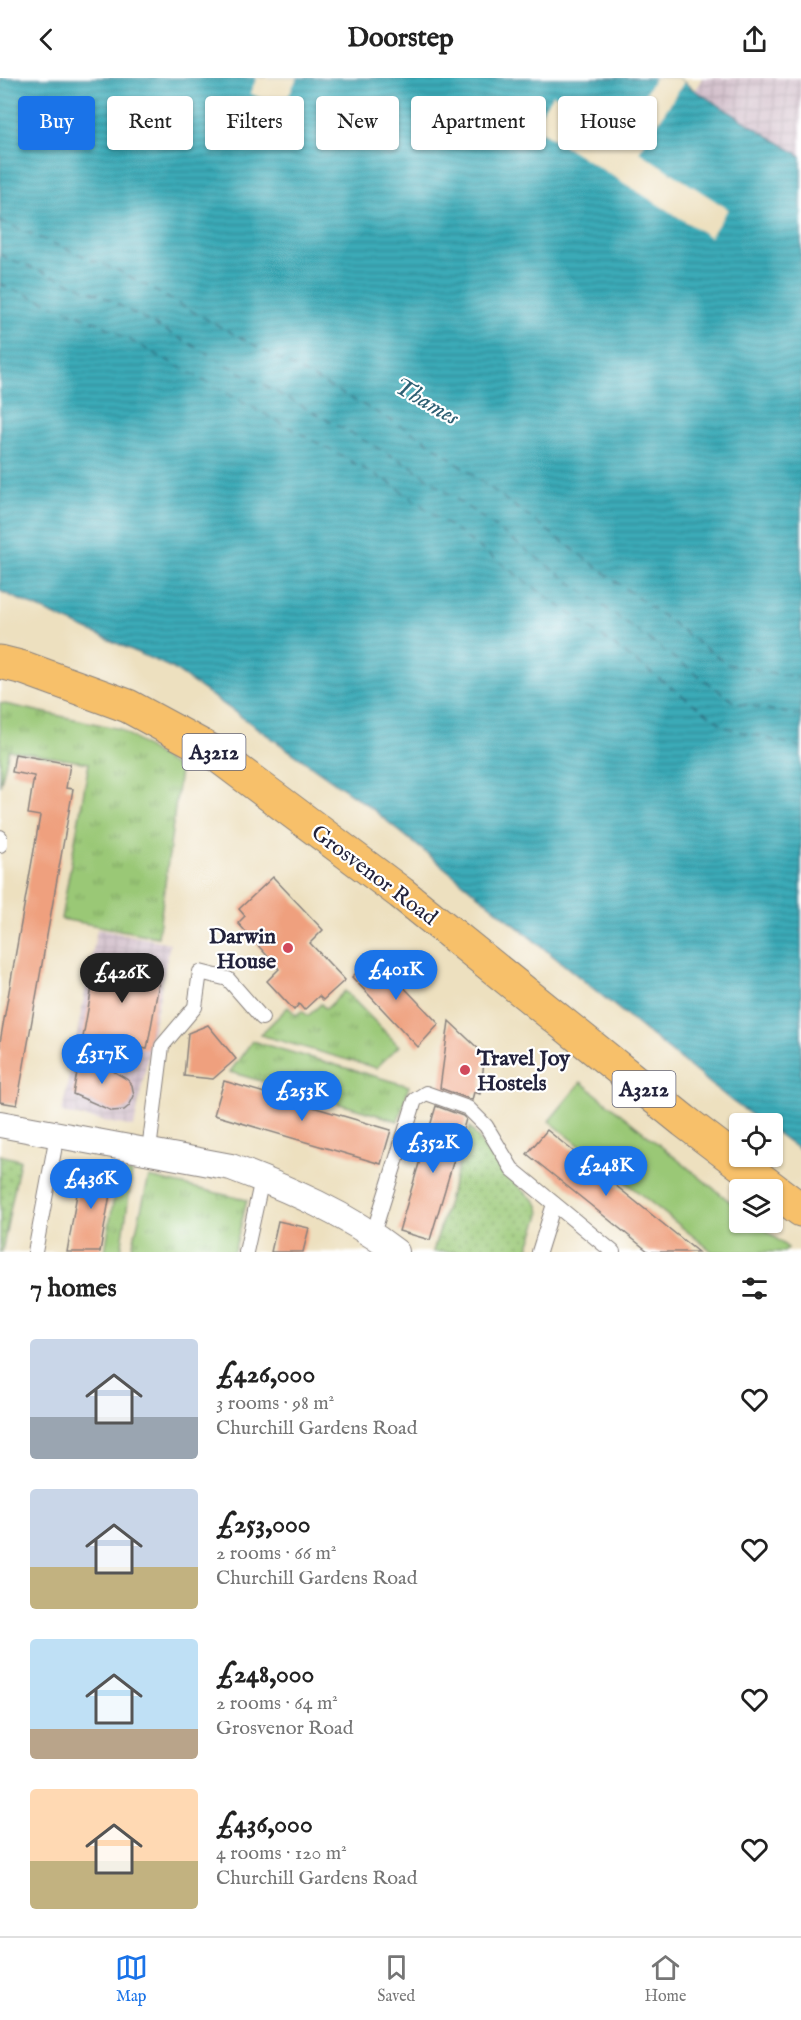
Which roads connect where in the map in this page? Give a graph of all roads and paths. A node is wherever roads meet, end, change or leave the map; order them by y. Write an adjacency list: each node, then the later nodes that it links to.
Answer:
1 (0, 662): 10 (highway, Grosvenor Road / A3212)
2 (0, 837): 3 (lane)
3 (0, 845)
4 (262, 1018): 7 (lane)
5 (0, 1124): 6 (street)
6 (57, 1135): 7 (street); 12 (lane)
7 (149, 1150): 8 (street)
8 (262, 1179): 11 (street); 13 (lane)
9 (554, 1204): 11 (lane); 15 (lane); 16 (lane)
10 (801, 1210)
11 (373, 1234): 14 (street)
12 (35, 1252)
13 (246, 1252)
14 (396, 1252)
15 (538, 1252)
16 (613, 1252)

